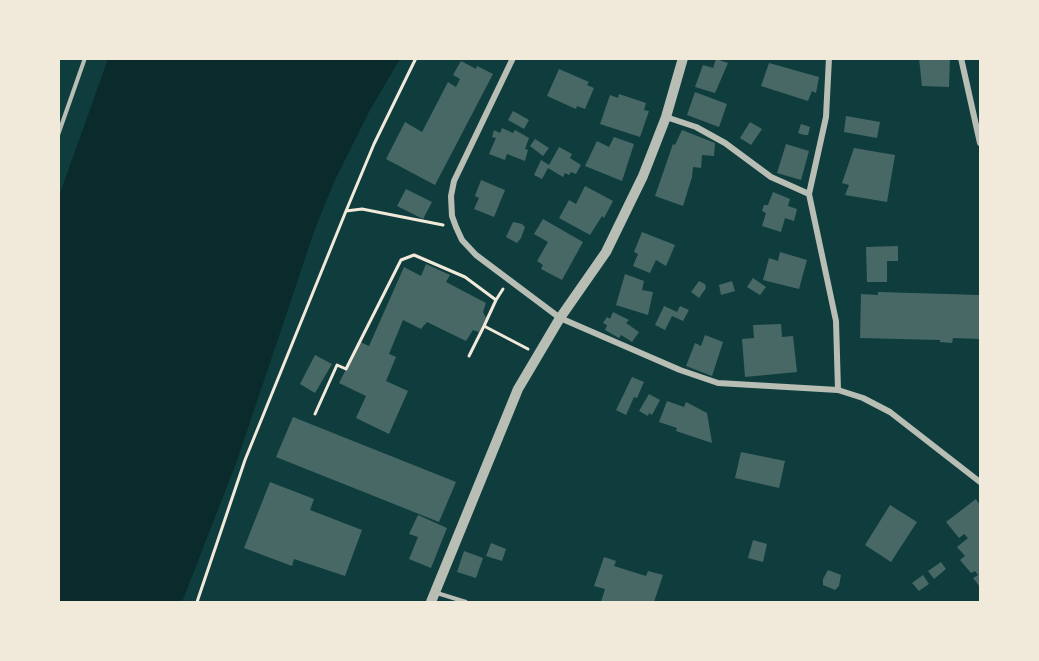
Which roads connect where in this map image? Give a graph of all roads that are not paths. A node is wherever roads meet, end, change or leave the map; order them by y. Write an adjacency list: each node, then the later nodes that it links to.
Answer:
1 (85, 58): 7 (lane)
2 (513, 58): 10 (street)
3 (683, 58): 6 (street)
4 (830, 58): 9 (street)
5 (962, 58): 8 (street)
6 (666, 117): 9 (street); 10 (street)
7 (58, 135)
8 (981, 143)
9 (809, 194): 11 (street)
10 (560, 318): 11 (street); 13 (street)
11 (838, 390): 12 (street)
12 (981, 482)
13 (434, 598): 14 (lane)
14 (466, 603)

